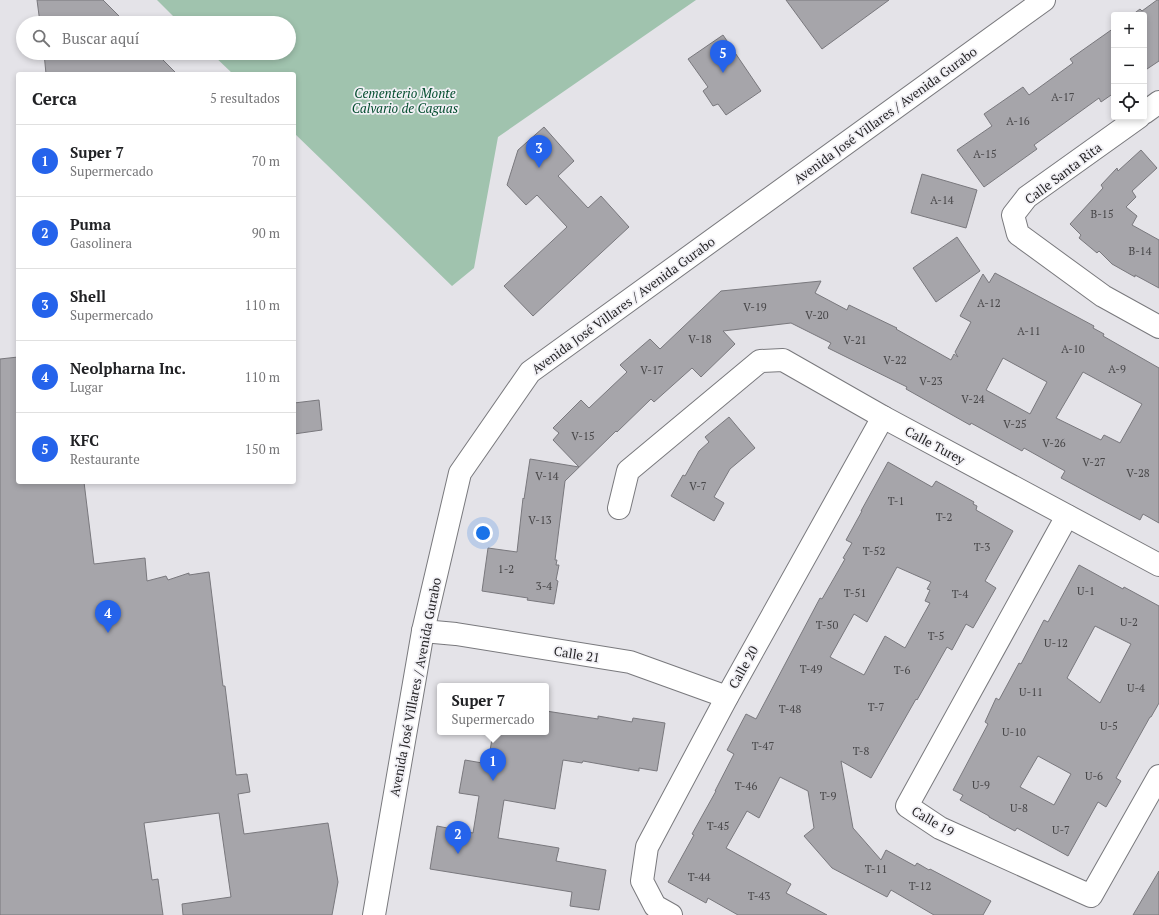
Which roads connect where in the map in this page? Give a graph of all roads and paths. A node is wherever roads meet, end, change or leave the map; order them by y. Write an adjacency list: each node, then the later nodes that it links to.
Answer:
1 (1044, 0): 10 (street, Avenida José Villares / Avenida Gurabo)
2 (1159, 102): 3 (street)
3 (1147, 111)
4 (1135, 120): 5 (street, Calle Santa Rita)
5 (1159, 327)
6 (883, 417): 7 (street, Calle Turey); 8 (street, Calle Turey); 11 (street, Calle 20)
7 (619, 508)
8 (1067, 516): 9 (street, Calle Turey); 12 (street, Calle 19)
9 (1159, 565)
10 (423, 631): 11 (street, Calle 21); 13 (street, Avenida José Villares / Avenida Gurabo)
11 (727, 697): 14 (street, Calle 20)
12 (1159, 776)
13 (374, 915)
14 (671, 915)

